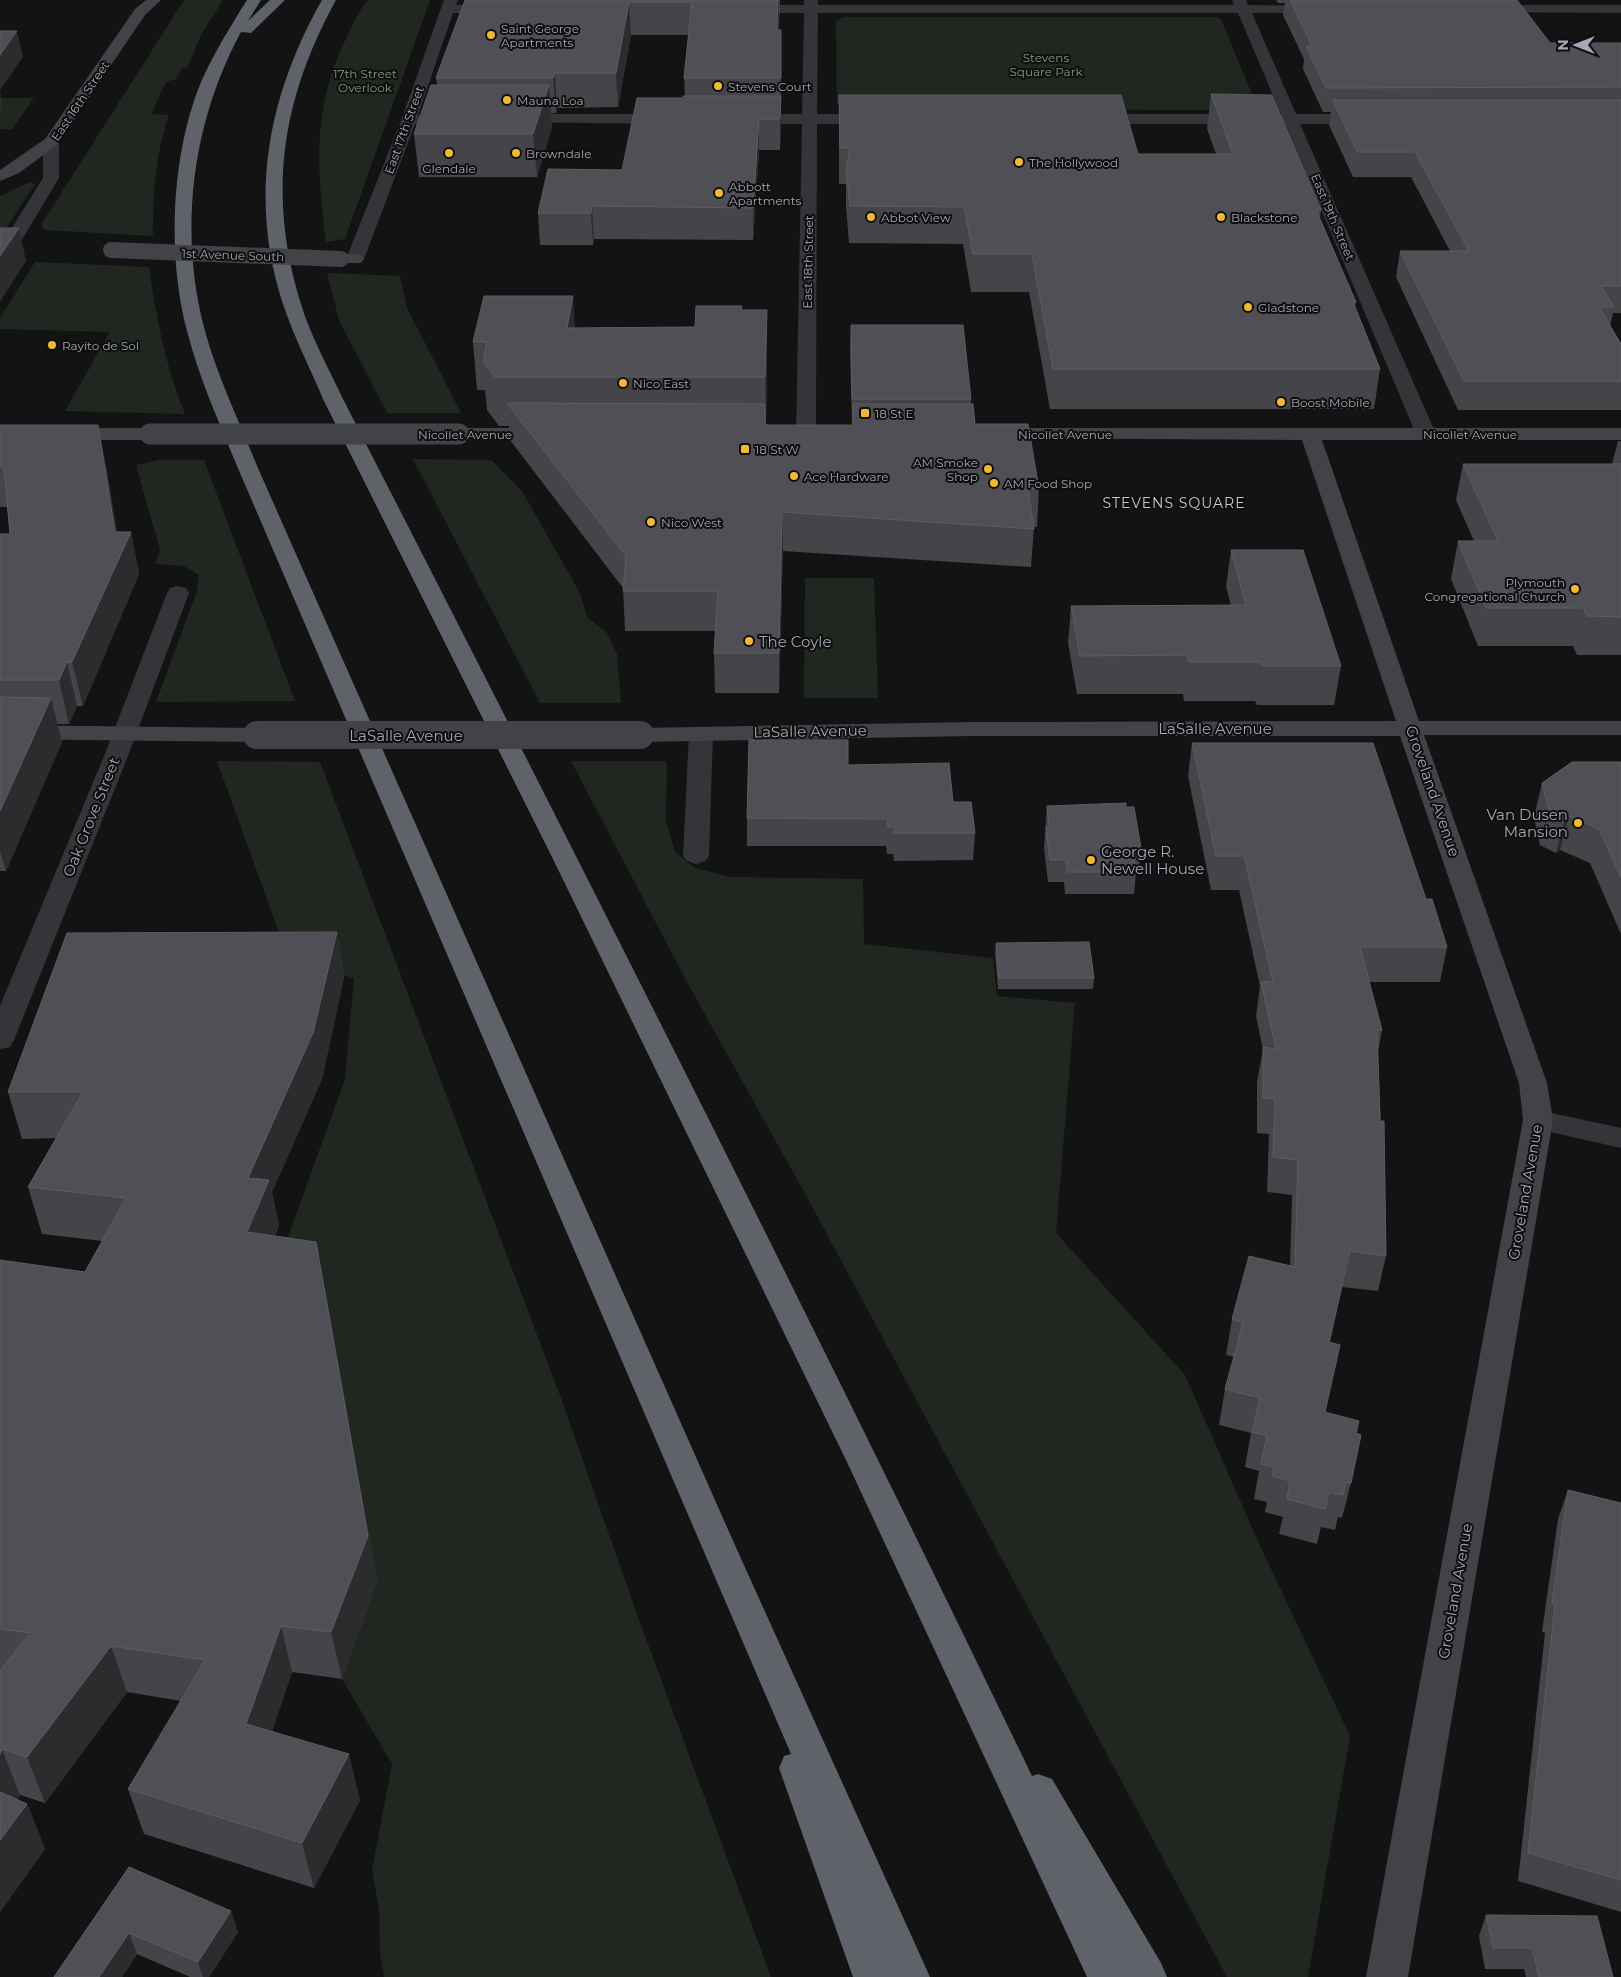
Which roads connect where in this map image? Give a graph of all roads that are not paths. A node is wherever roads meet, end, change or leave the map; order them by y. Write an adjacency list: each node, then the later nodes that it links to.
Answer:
1 (154, 0): 8 (street, East 16th Street)
2 (254, 0): 16 (highway)
3 (278, 0): 16 (highway)
4 (329, 0): 29 (highway)
5 (449, 4): 9 (street); 25 (street, East 17th Street)
6 (811, 4): 7 (street); 10 (street); 20 (street, East 18th Street)
7 (1241, 4): 11 (street); 23 (street, East 19th Street)
8 (138, 6): 28 (street, East 16th Street)
9 (510, 9)
10 (729, 9)
11 (1338, 9)
12 (1473, 9): 13 (street)
13 (1621, 9)
14 (331, 27): 29 (highway)
15 (208, 48): 17 (highway)
16 (215, 63): 17 (highway)
17 (197, 115): 52 (highway)
18 (687, 119): 27 (street)
19 (726, 119): 20 (street)
20 (810, 119): 21 (street); 36 (street, East 18th Street)
21 (893, 119)
22 (1080, 119): 23 (street)
23 (1290, 119): 24 (street); 39 (street, East 19th Street)
24 (1384, 119)
25 (409, 120): 26 (street); 33 (street, East 17th Street)
26 (471, 120)
27 (500, 120)
28 (51, 142): 30 (street); 31 (street, East 16th Street)
29 (277, 149): 51 (highway)
30 (0, 176)
31 (9, 247)
32 (111, 250): 33 (street, 1st Avenue South, bridge)
33 (348, 259)
34 (0, 434): 35 (street, Nicollet Avenue, bridge)
35 (564, 434)
36 (807, 434)
37 (971, 434): 38 (street, Nicollet Avenue)
38 (1310, 434): 39 (street, Nicollet Avenue); 42 (street, Groveland Avenue)
39 (1426, 434): 40 (street, Nicollet Avenue)
40 (1621, 434)
41 (178, 593): 45 (street, Oak Grove Street)
42 (1411, 728): 43 (street, LaSalle Avenue); 46 (street, LaSalle Avenue); 49 (street, Groveland Avenue)
43 (1621, 728)
44 (0, 732): 45 (street, LaSalle Avenue)
45 (124, 733): 46 (street, LaSalle Avenue, bridge); 48 (street, Oak Grove Street)
46 (701, 734): 47 (street)
47 (696, 856)
48 (0, 1040)
49 (1538, 1120): 50 (street); 57 (street, Groveland Avenue)
50 (1621, 1138)
51 (863, 1460): 55 (highway); 56 (highway)
52 (716, 1543): 53 (highway); 54 (highway)
53 (874, 1977)
54 (909, 1977)
55 (1108, 1977)
56 (1146, 1977)
57 (1386, 1977)

